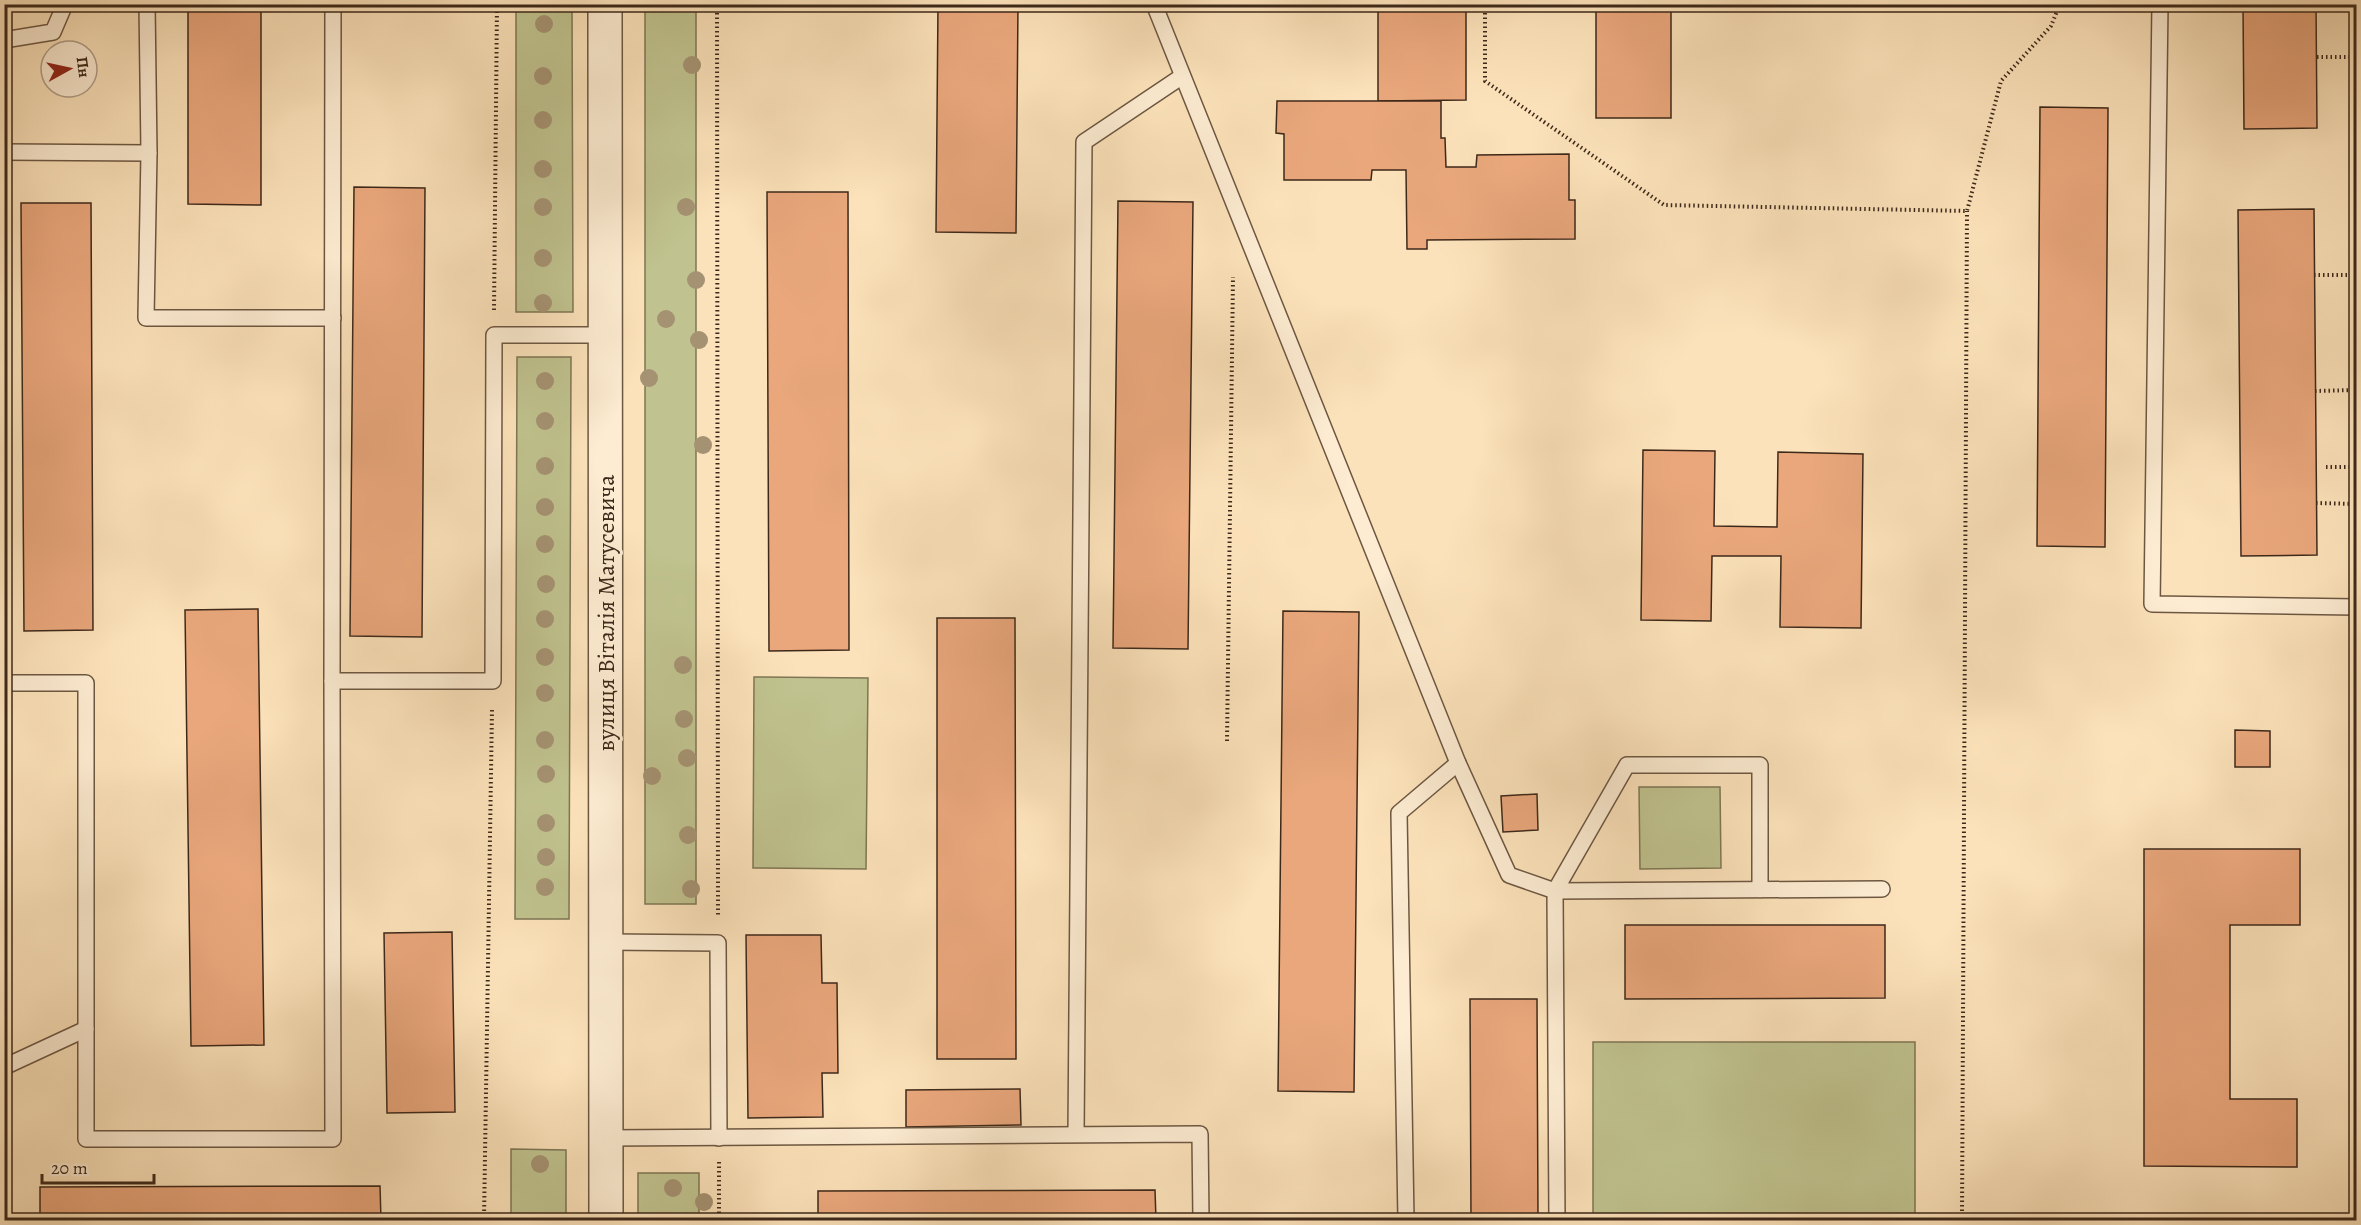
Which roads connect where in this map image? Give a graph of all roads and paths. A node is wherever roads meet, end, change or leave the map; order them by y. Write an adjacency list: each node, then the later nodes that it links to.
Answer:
1 (65, 4): 11 (lane)
2 (147, 4): 16 (lane)
3 (333, 4): 21 (lane)
4 (497, 4): 22 (path)
5 (605, 4): 23 (street, вулиця Віталія Матусевича)
6 (717, 4): 40 (path)
7 (1154, 4): 14 (lane)
8 (1485, 4): 17 (path)
9 (2060, 4): 17 (path)
10 (2160, 4): 30 (lane)
11 (4, 40)
12 (2316, 57): 13 (path)
13 (2356, 57)
14 (1181, 77): 35 (lane); 43 (lane)
15 (4, 152): 16 (lane)
16 (149, 153): 21 (lane)
17 (1967, 211): 52 (path)
18 (1233, 266): 34 (path)
19 (2314, 275): 20 (path)
20 (2356, 275)
21 (333, 318): 31 (lane)
22 (494, 335): 23 (lane); 32 (lane)
23 (606, 335): 39 (street, вулиця Віталія Матусевича)
24 (2356, 390): 25 (path)
25 (2315, 391)
26 (2326, 467): 27 (path)
27 (2356, 467)
28 (2316, 503): 29 (path)
29 (2356, 504)
30 (2356, 607)
31 (332, 681): 32 (lane); 41 (lane)
32 (492, 681): 46 (path)
33 (4, 683): 41 (lane)
34 (1227, 741)
35 (1458, 763): 38 (lane); 50 (lane)
36 (1882, 889): 37 (lane)
37 (1760, 890): 38 (lane); 38 (lane)
38 (1555, 891): 51 (lane)
39 (606, 942): 40 (lane); 44 (street, вулиця Віталія Матусевича)
40 (718, 943): 45 (lane)
41 (86, 1029): 42 (lane)
42 (4, 1067)
43 (1076, 1134): 45 (lane); 49 (lane)
44 (606, 1138): 45 (lane); 47 (street, вулиця Віталія Матусевича)
45 (719, 1138): 48 (path)
46 (484, 1221)
47 (606, 1221)
48 (719, 1221)
49 (1201, 1221)
50 (1406, 1221)
51 (1557, 1221)
52 (1962, 1221)

